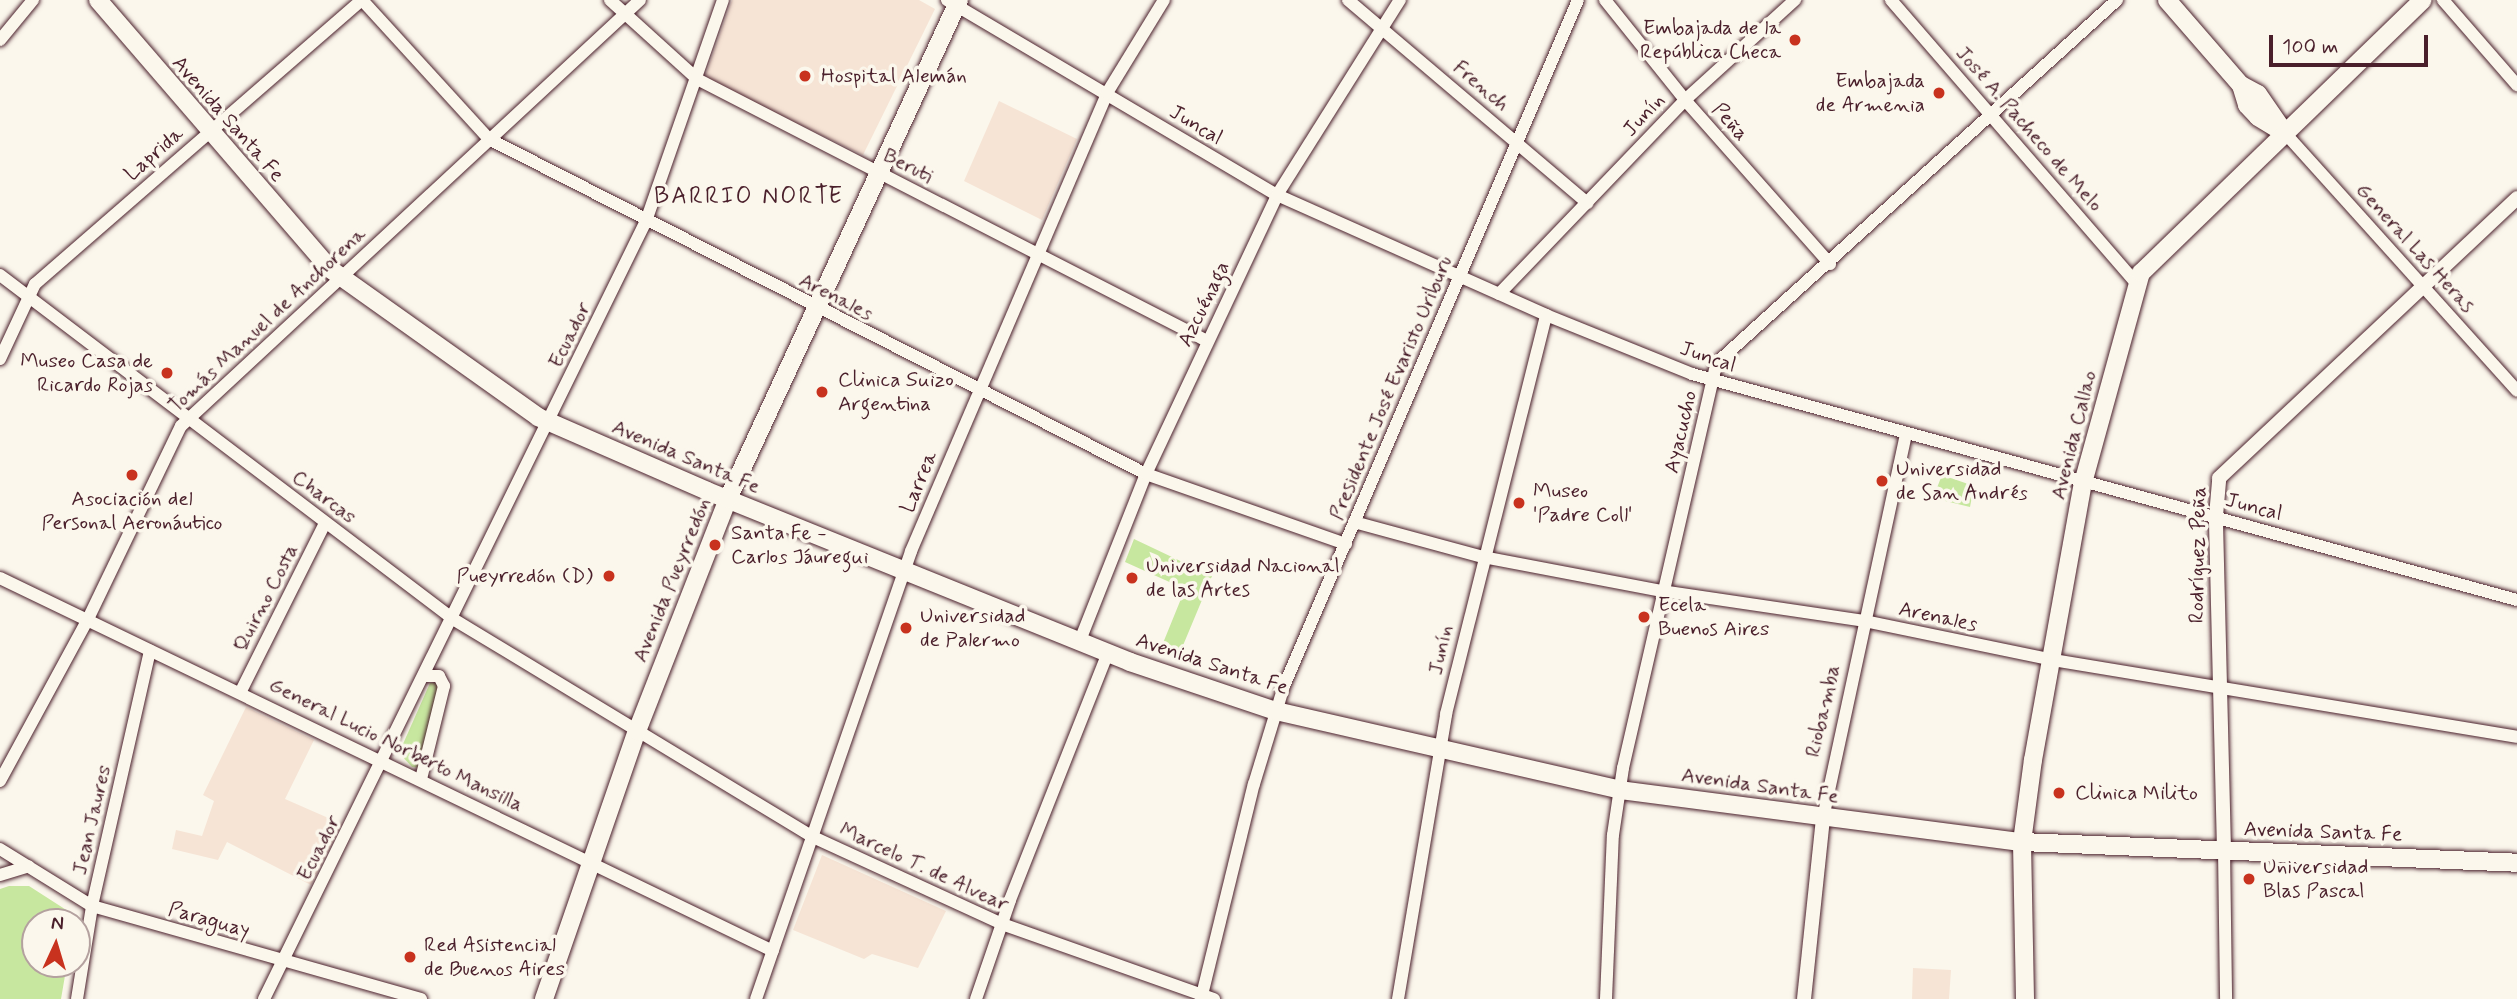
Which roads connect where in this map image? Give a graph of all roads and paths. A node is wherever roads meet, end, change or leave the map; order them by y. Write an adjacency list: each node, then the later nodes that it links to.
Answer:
1 (33, 0): 21 (street)
2 (98, 0): 27 (main road, Avenida Santa Fe)
3 (362, 0): 27 (street, Laprida); 29 (street, Arenales)
4 (610, 0): 19 (street, Beruti)
5 (640, 0): 19 (street, Tomás Manuel de Anchorena)
6 (723, 0): 22 (street, Ecuador)
7 (1164, 0): 24 (street, Larrea)
8 (1349, 0): 20 (street, French)
9 (1399, 0): 20 (street, Azcuénaga)
10 (1578, 0): 30 (street, Presidente José Evaristo Uriburu)
11 (1605, 0): 25 (street, Peña)
12 (1795, 0): 25 (street, Junín)
13 (1891, 0): 26 (street, José A. Pacheco de Melo)
14 (2117, 0): 26 (street, Ayacucho)
15 (2167, 0): 28 (main road)
16 (2423, 0): 28 (main road, Avenida Callao)
17 (2442, 0): 23 (street)
18 (954, 2): 24 (street, Juncal); 31 (main road, Avenida Pueyrredón)
19 (625, 14): 22 (street, Beruti); 29 (street, Tomás Manuel de Anchorena)
20 (1381, 27): 30 (street, French); 32 (street, Azcuénaga)
21 (0, 40)
22 (697, 79): 31 (street, Beruti); 35 (street, Ecuador)
23 (2517, 85)
24 (1107, 93): 32 (street, Juncal); 36 (street, Larrea)
25 (1685, 100): 34 (street, Junín); 37 (street, Peña)
26 (1992, 116): 37 (street, Ayacucho); 41 (street, José A. Pacheco de Melo)
27 (208, 132): 39 (main road, Avenida Santa Fe); 44 (street, Laprida)
28 (2284, 132): 41 (main road, Avenida Callao); 42 (street, General Las Heras)
29 (489, 139): 35 (street, Arenales); 39 (street, Tomás Manuel de Anchorena)
30 (1518, 142): 34 (street, French); 40 (street, Presidente José Evaristo Uriburu)
31 (878, 171): 36 (street, Beruti); 45 (main road, Avenida Pueyrredón)
32 (1277, 195): 40 (street, Juncal); 47 (street, Azcuénaga)
33 (2517, 198): 42 (street, Rodríguez Peña)
34 (1587, 203): 43 (street, Junín)
35 (646, 221): 45 (street, Arenales); 53 (street, Ecuador)
36 (1035, 255): 47 (street, Beruti); 51 (street, Larrea)
37 (1830, 264): 49 (street, Ayacucho)
38 (0, 275): 44 (street, Charcas)
39 (339, 277): 52 (street, Tomás Manuel de Anchorena); 53 (main road, Avenida Santa Fe)
40 (1459, 277): 43 (street, Juncal); 59 (street, Presidente José Evaristo Uriburu)
41 (2137, 284): 56 (main road, Avenida Callao)
42 (2422, 285): 50 (street, General Las Heras); 58 (street, Rodríguez Peña)
43 (1499, 293): 46 (street, Juncal)
44 (28, 296): 48 (street, Laprida); 52 (street, Charcas)
45 (815, 307): 51 (street, Arenales); 57 (main road, Avenida Pueyrredón)
46 (1546, 315): 49 (street, Juncal); 62 (street, Junín)
47 (1207, 341): 55 (street, Azcuénaga)
48 (0, 359)
49 (1712, 380): 54 (street, Juncal); 65 (street, Ayacucho)
50 (2517, 391)
51 (977, 392): 55 (street, Arenales); 63 (street, Larrea)
52 (188, 417): 60 (street, Charcas); 67 (street, Tomás Manuel de Anchorena)
53 (548, 423): 57 (main road, Avenida Santa Fe); 68 (street, Ecuador)
54 (1906, 435): 56 (street, Juncal); 69 (street, Riobamba)
55 (1146, 474): 61 (street, Arenales); 70 (street, Azcuénaga)
56 (2083, 483): 58 (street, Juncal); 73 (main road, Avenida Callao)
57 (728, 499): 63 (main road, Avenida Santa Fe); 78 (main road, Avenida Pueyrredón)
58 (2216, 516): 66 (street, Juncal); 75 (street, Rodríguez Peña)
59 (1354, 522): 61 (street, Presidente José Evaristo Uriburu); 62 (street, Arenales)
60 (325, 523): 68 (street, Charcas); 76 (street, Quirno Costa)
61 (1346, 544): 77 (street, Presidente José Evaristo Uriburu)
62 (1483, 557): 65 (street, Arenales); 80 (street, Junín)
63 (904, 571): 70 (main road, Avenida Santa Fe); 86 (street, Larrea)
64 (0, 578): 67 (street, General Lucio Norberto Mansilla)
65 (1662, 591): 69 (street, Arenales); 84 (street, Ayacucho)
66 (2517, 600)
67 (88, 619): 71 (street, General Lucio Norberto Mansilla); 83 (street, Tomás Manuel de Anchorena)
68 (453, 619): 74 (street, Ecuador); 78 (street, Charcas)
69 (1865, 621): 73 (street, Arenales); 85 (street, Riobamba)
70 (1079, 643): 72 (main road, Avenida Santa Fe)
71 (150, 650): 76 (street, General Lucio Norberto Mansilla); 94 (street, Jean Jaures)
72 (1108, 653): 77 (main road, Avenida Santa Fe); 95 (street)
73 (2053, 660): 75 (street, Arenales); 87 (main road, Avenida Callao)
74 (426, 676): 81 (street, Ecuador); 82 (street)
75 (2220, 686): 79 (street, Arenales); 89 (street, Rodríguez Peña)
76 (241, 691): 81 (street, General Lucio Norberto Mansilla)
77 (1276, 710): 80 (main road, Avenida Santa Fe); 98 (street, Presidente José Evaristo Uriburu)
78 (636, 730): 86 (street, Marcelo T. de Alvear); 90 (main road, Avenida Pueyrredón)
79 (2517, 737)
80 (1441, 746): 84 (main road, Avenida Santa Fe); 105 (street, Junín)
81 (385, 761): 82 (street, General Lucio Norberto Mansilla); 97 (street, Ecuador)
82 (421, 779): 90 (street, General Lucio Norberto Mansilla)
83 (0, 781)
84 (1620, 790): 85 (main road, Avenida Santa Fe); 106 (street, Ayacucho)
85 (1823, 818): 87 (main road, Avenida Santa Fe); 107 (street, Riobamba)
86 (813, 837): 95 (street, Marcelo T. de Alvear); 96 (street, Larrea)
87 (2022, 842): 89 (main road, Avenida Santa Fe); 108 (main road, Avenida Callao)
88 (0, 849): 92 (street, Paraguay)
89 (2224, 850): 91 (main road, Avenida Santa Fe); 109 (street, Rodríguez Peña)
90 (591, 862): 96 (street, General Lucio Norberto Mansilla); 102 (main road, Avenida Pueyrredón)
91 (2517, 863)
92 (29, 866): 93 (street); 94 (street, Paraguay)
93 (0, 875)
94 (92, 906): 97 (street, Paraguay); 99 (street, Jean Jaures)
95 (1002, 924): 98 (street, Marcelo T. de Alvear); 104 (street)
96 (773, 951): 103 (street, Larrea)
97 (282, 961): 100 (street, Ecuador); 101 (street, Paraguay)
98 (1206, 998)
99 (77, 999)
100 (264, 999)
101 (421, 999)
102 (544, 999)
103 (756, 999)
104 (976, 999)
105 (1398, 999)
106 (1606, 999)
107 (1804, 999)
108 (2025, 999)
109 (2225, 999)

